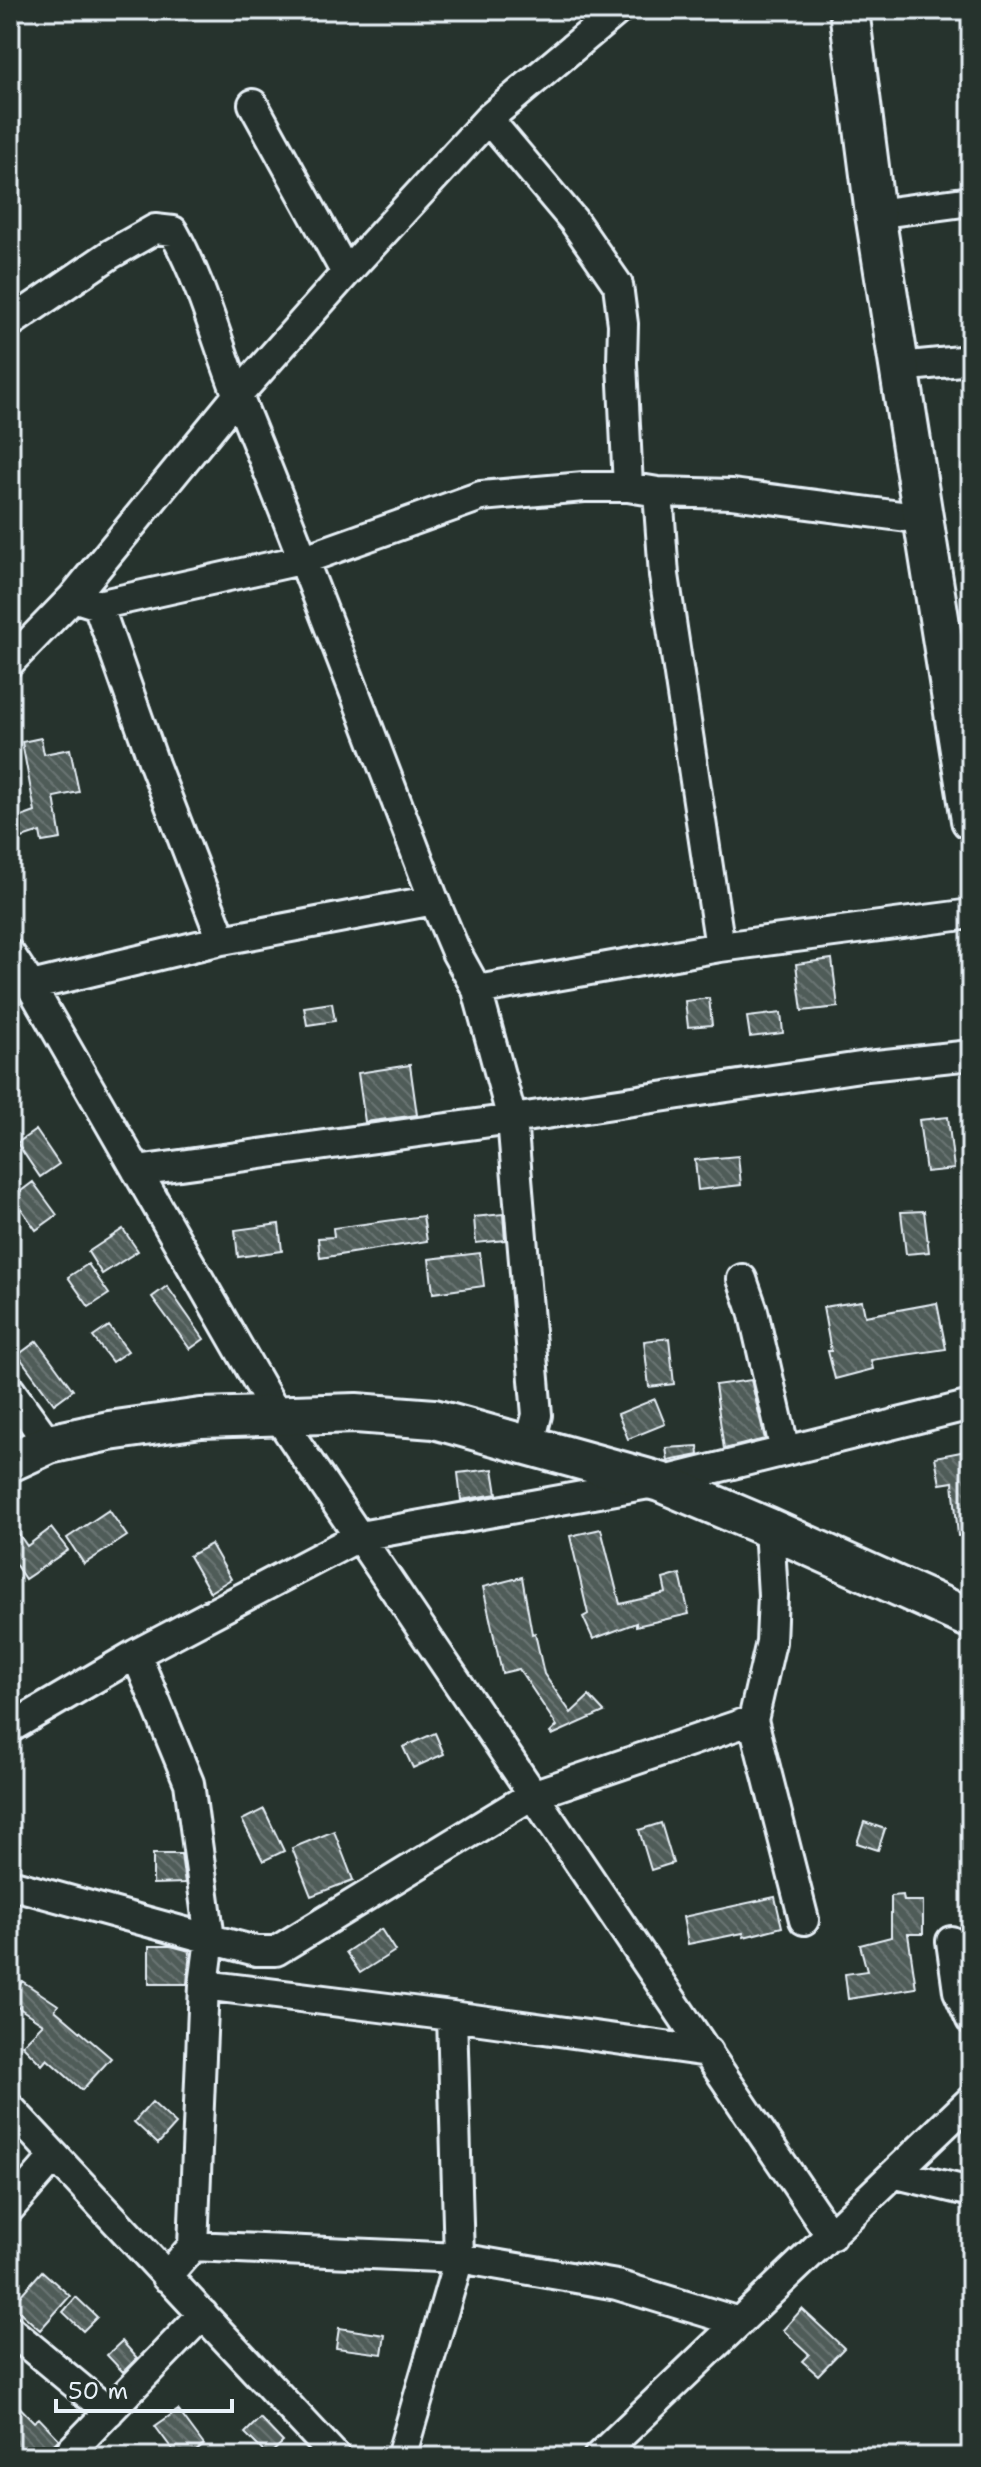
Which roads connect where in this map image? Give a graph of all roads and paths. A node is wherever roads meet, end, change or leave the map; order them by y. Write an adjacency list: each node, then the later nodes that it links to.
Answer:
1 (618, 10): 4 (street)
2 (849, 10): 6 (street)
3 (253, 104): 7 (street)
4 (488, 119): 7 (street); 12 (street)
5 (971, 201): 6 (street)
6 (875, 214): 10 (street)
7 (346, 273): 11 (street)
8 (10, 323): 11 (street)
9 (971, 360): 10 (street)
10 (899, 367): 14 (street)
11 (238, 395): 15 (street); 16 (street)
12 (628, 487): 13 (street); 15 (street)
13 (658, 492): 14 (street); 22 (street)
14 (923, 519): 18 (street)
15 (305, 559): 16 (street); 19 (street)
16 (85, 601): 17 (street); 21 (street)
17 (10, 662)
18 (971, 820)
19 (434, 900): 21 (street); 24 (street)
20 (971, 914): 22 (street)
21 (222, 940): 23 (street)
22 (720, 947): 24 (street)
23 (16, 967): 27 (street)
24 (477, 990): 26 (street)
25 (971, 1055): 26 (street)
26 (512, 1119): 27 (street); 33 (street)
27 (137, 1171): 31 (street)
28 (742, 1279): 34 (street)
29 (10, 1390): 32 (street)
30 (971, 1405): 34 (street)
31 (277, 1415): 32 (street); 33 (street); 38 (street)
32 (49, 1444): 35 (street)
33 (529, 1446): 36 (street)
34 (785, 1451): 36 (street)
35 (10, 1462)
36 (660, 1482): 37 (street); 38 (street)
37 (769, 1528): 39 (street); 41 (street)
38 (360, 1536): 40 (street); 43 (street)
39 (971, 1619)
40 (136, 1654): 42 (street); 46 (street)
41 (753, 1720): 43 (street); 45 (street)
42 (10, 1728)
43 (532, 1795): 46 (street); 51 (street)
44 (10, 1884): 46 (street)
45 (804, 1920)
46 (210, 1939): 48 (street)
47 (951, 1941): 50 (street)
48 (204, 1985): 49 (street); 59 (street)
49 (452, 2016): 51 (street); 60 (street)
50 (971, 2020)
51 (708, 2052): 58 (street)
52 (971, 2100): 55 (street)
53 (10, 2108): 54 (street)
54 (55, 2156): 57 (street); 61 (street)
55 (896, 2174): 56 (street); 58 (street)
56 (971, 2192)
57 (10, 2208)
58 (831, 2236): 63 (street)
59 (193, 2246): 60 (street); 61 (street)
60 (459, 2258): 63 (street); 68 (street)
61 (166, 2277): 62 (street)
62 (203, 2314): 65 (street); 66 (street)
63 (739, 2322): 69 (street)
64 (10, 2330): 65 (street)
65 (109, 2412): 67 (street)
66 (319, 2451)
67 (65, 2457)
68 (401, 2457)
69 (598, 2457)

